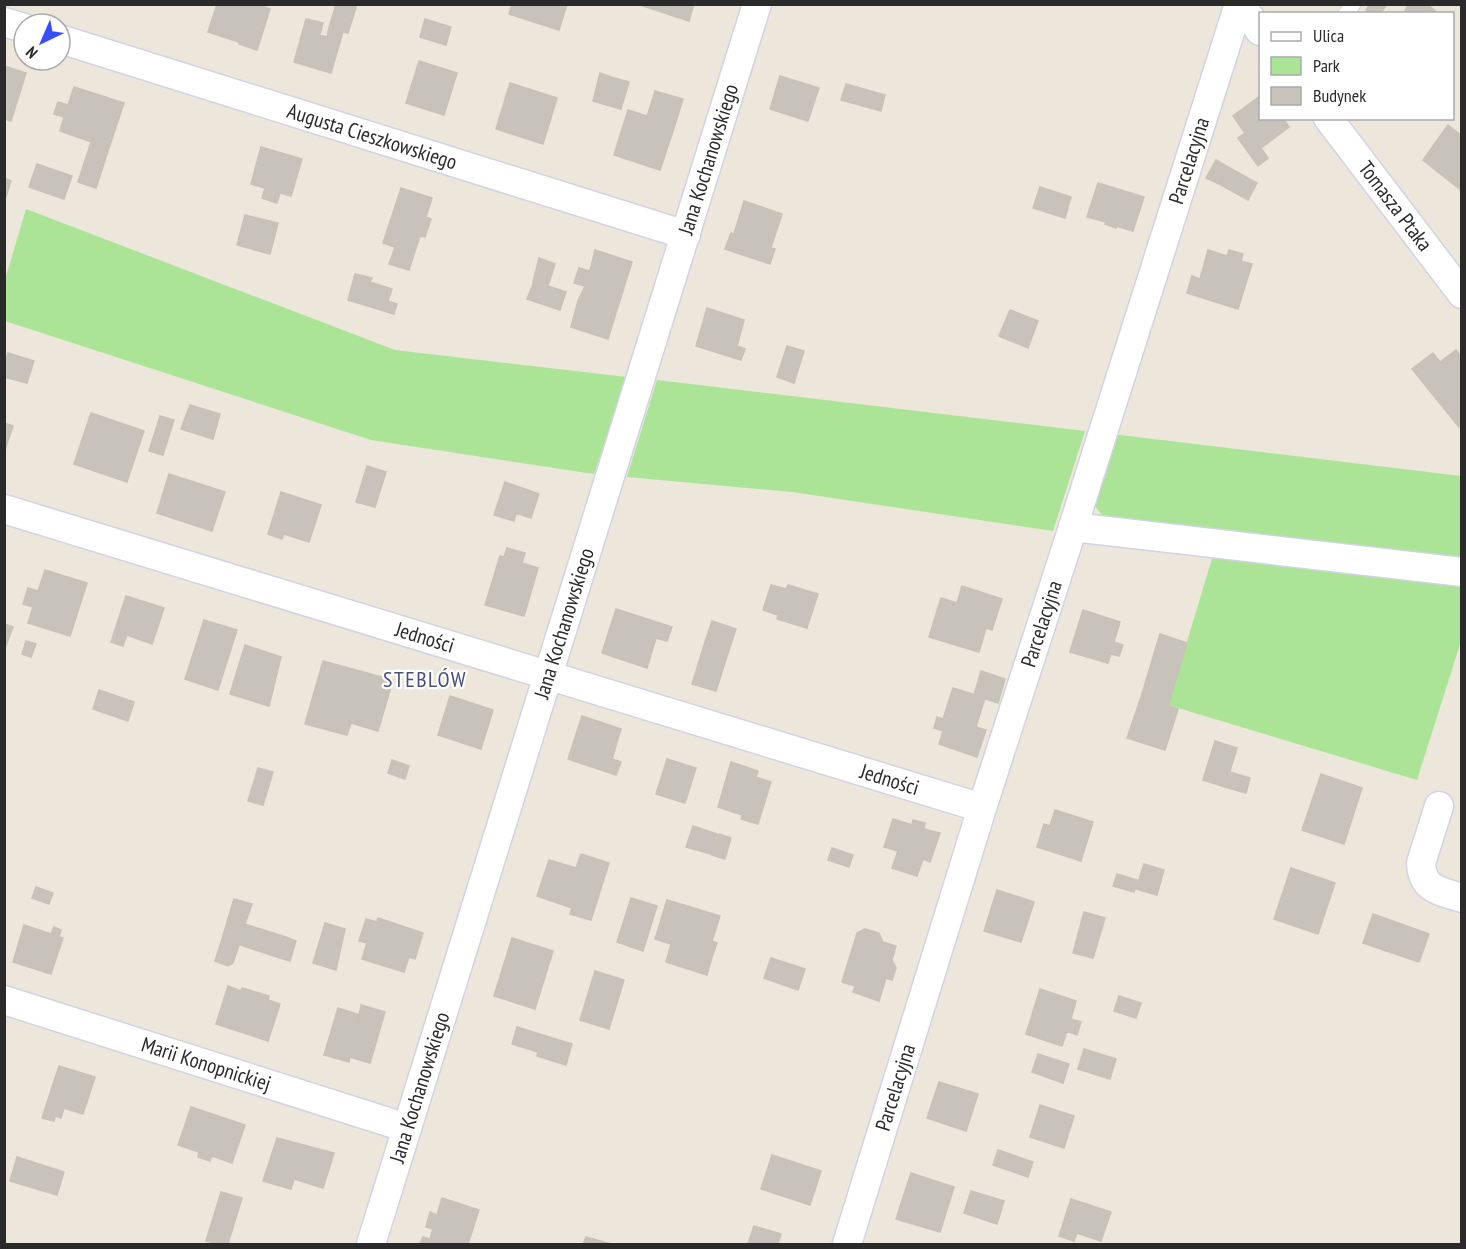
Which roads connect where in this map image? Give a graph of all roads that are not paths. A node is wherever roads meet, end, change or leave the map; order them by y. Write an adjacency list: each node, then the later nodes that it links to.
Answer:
1 (757, 4): 6 (street, Jana Kochanowskiego)
2 (1239, 4): 3 (street); 9 (street, Parcelacyjna)
3 (1259, 30)
4 (72, 43): 6 (street, Augusta Cieszkowskiego)
5 (1330, 120): 7 (street, Tomasza Ptaka)
6 (686, 235): 11 (street, Jana Kochanowskiego)
7 (1461, 294)
8 (4, 509): 11 (street, Jedności)
9 (1073, 528): 10 (street); 13 (street, Parcelacyjna)
10 (1461, 572)
11 (548, 676): 13 (street, Jedności); 16 (street, Jana Kochanowskiego)
12 (1439, 806): 14 (street)
13 (982, 808): 18 (street, Parcelacyjna)
14 (1461, 898)
15 (4, 1000): 16 (street, Marii Konopnickiej)
16 (407, 1128): 17 (street, Jana Kochanowskiego)
17 (371, 1245)
18 (847, 1245)

